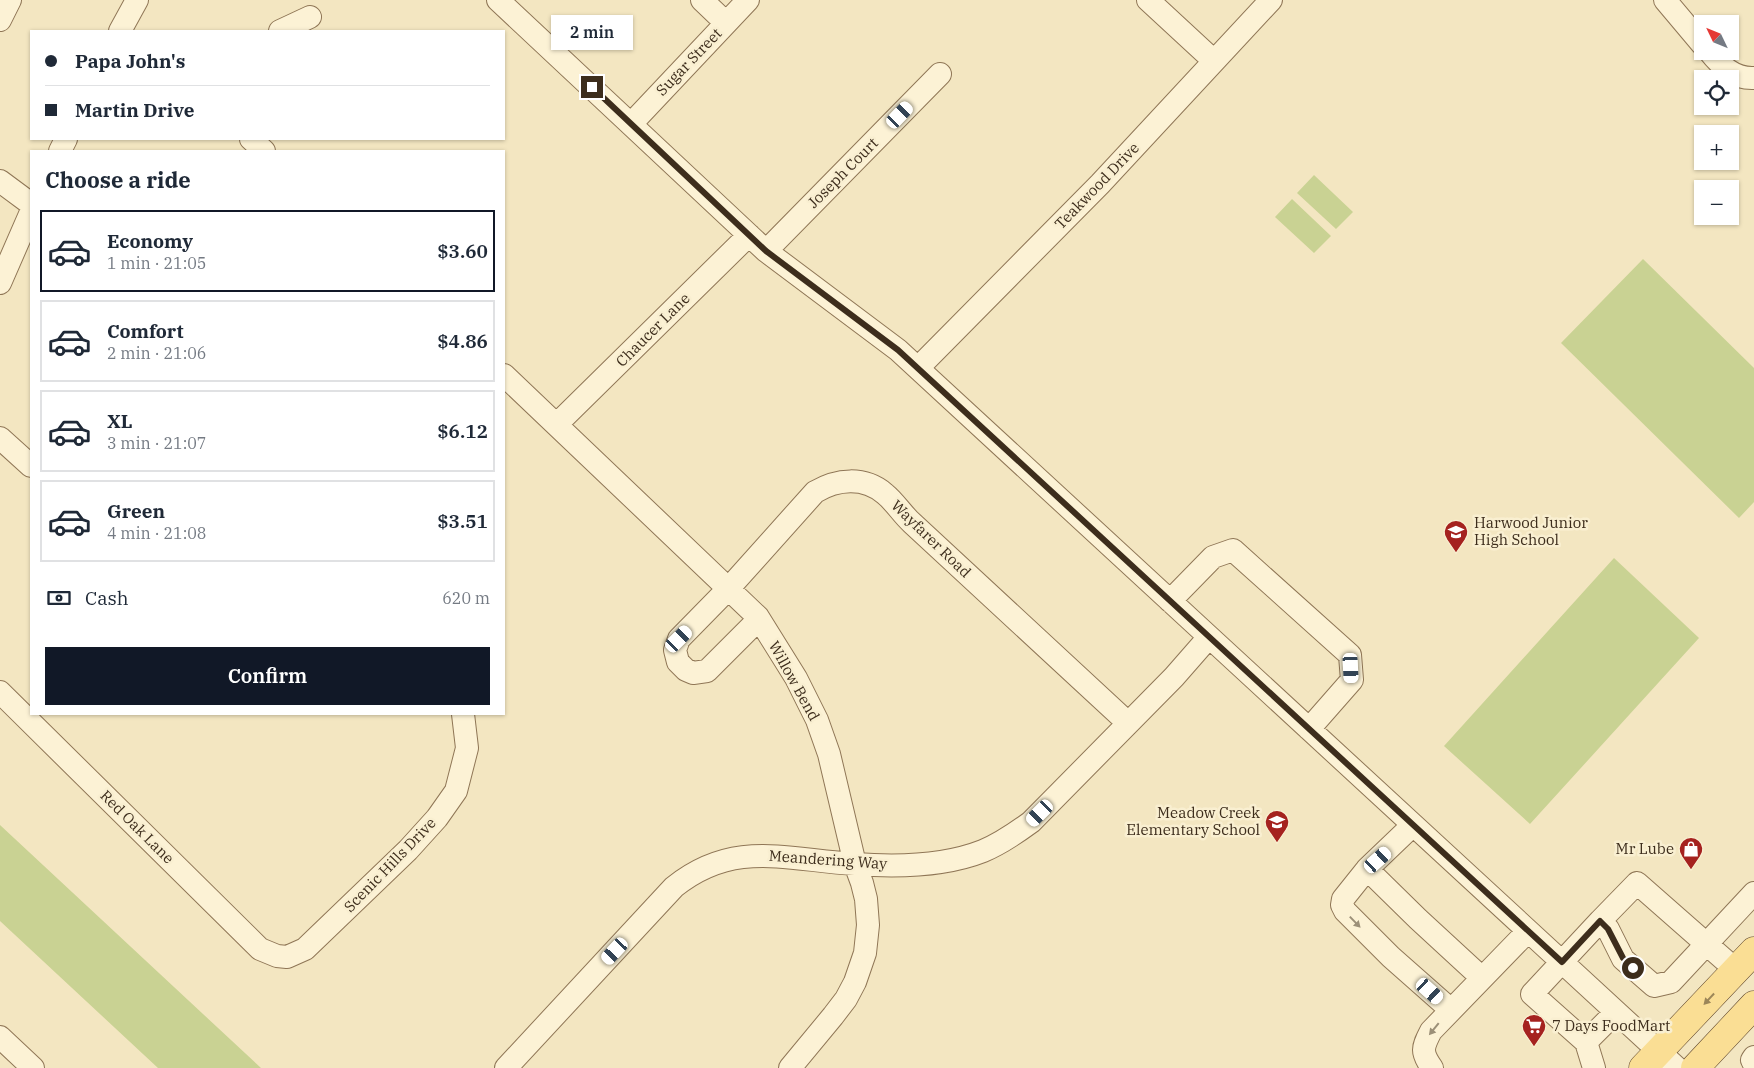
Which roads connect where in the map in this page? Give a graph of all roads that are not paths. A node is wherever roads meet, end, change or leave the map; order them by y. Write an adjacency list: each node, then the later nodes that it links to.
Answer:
1 (10, 0): 10 (street)
2 (137, 0): 12 (street)
3 (498, 0): 19 (street)
4 (702, 0): 11 (street)
5 (748, 0): 11 (street, Sugar Street)
6 (1148, 0): 16 (street)
7 (1271, 0): 16 (street, Teakwood Drive)
8 (1665, 0): 14 (street)
9 (310, 16): 13 (street)
10 (0, 20)
11 (726, 23): 19 (street, Sugar Street)
12 (127, 28)
13 (282, 30)
14 (1694, 34)
15 (1718, 60): 18 (street)
16 (1214, 61): 28 (street, Teakwood Drive)
17 (940, 74): 26 (street, Joseph Court)
18 (1754, 78)
19 (631, 124): 25 (street)
20 (252, 140): 21 (street)
21 (263, 150)
22 (0, 181): 23 (street)
23 (30, 203)
24 (30, 214): 27 (street)
25 (749, 235): 26 (street); 30 (street, Chaucer Lane)
26 (766, 251): 28 (street)
27 (0, 283)
28 (918, 368): 34 (street)
29 (505, 376): 30 (street, Willow Bend)
30 (557, 424): 33 (street, Willow Bend)
31 (0, 438): 32 (street)
32 (30, 465)
33 (729, 588): 35 (street, Willow Bend); 35 (street, Wayfarer Road); 39 (street, Wayfarer Road)
34 (1170, 601): 36 (street); 40 (street)
35 (759, 619): 42 (street, Willow Bend)
36 (1209, 637): 39 (street, Meandering Way); 40 (street)
37 (0, 692): 48 (street, Red Oak Lane)
38 (464, 715): 48 (street, Scenic Hills Drive)
39 (1128, 723): 42 (street, Meandering Way)
40 (1308, 729): 41 (street)
41 (1413, 825): 43 (street); 46 (street)
42 (855, 864): 61 (street, Meandering Way); 62 (street, Willow Bend)
43 (1367, 869): 51 (street); 53 (street, one-way to 53)
44 (1752, 898): 47 (street)
45 (1600, 921): 47 (street); 47 (street); 50 (street)
46 (1528, 931): 50 (street); 51 (street)
47 (1706, 944): 49 (street)
48 (277, 956)
49 (1745, 960): 58 (main road, one-way to 58)
50 (1562, 962): 54 (street); 56 (street)
51 (1482, 978): 53 (street)
52 (1754, 1006): 65 (main road)
53 (1451, 1010): 63 (street, one-way to 63)
54 (1616, 1012): 56 (street); 58 (street)
55 (0, 1037): 60 (street)
56 (1586, 1042): 64 (street)
57 (1754, 1056): 59 (street)
58 (1660, 1062)
59 (1754, 1064)
60 (32, 1068)
61 (506, 1068)
62 (790, 1068)
63 (1432, 1068)
64 (1594, 1068)
65 (1695, 1068)

